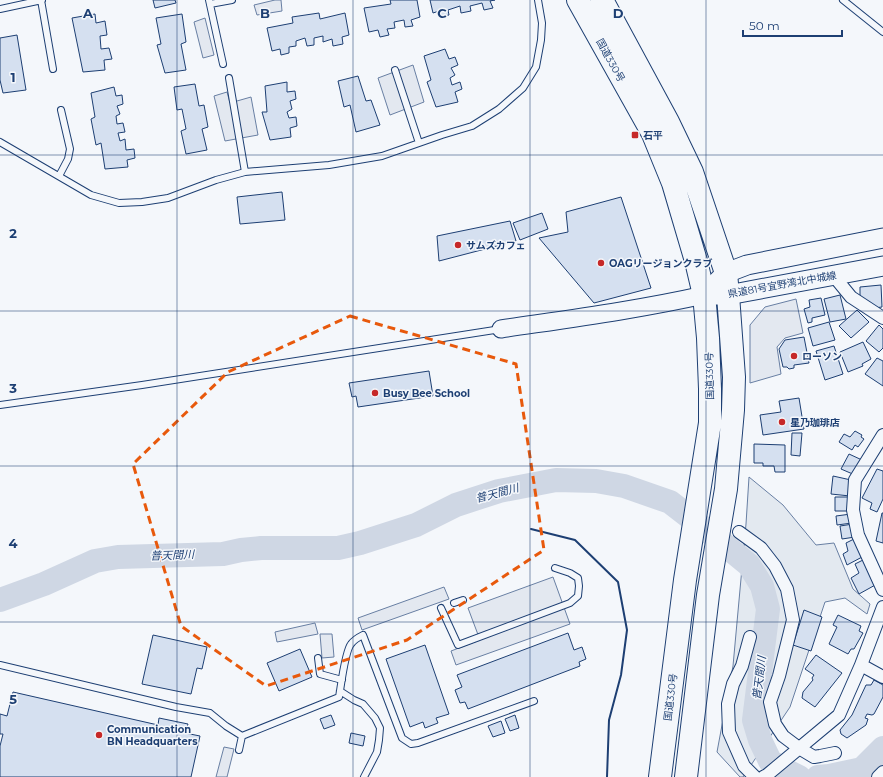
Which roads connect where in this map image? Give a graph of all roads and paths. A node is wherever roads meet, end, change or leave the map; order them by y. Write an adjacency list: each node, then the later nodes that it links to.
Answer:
1 (41, 0): 8 (lane); 12 (lane)
2 (232, 0): 7 (lane)
3 (538, 0): 17 (lane)
4 (578, 0): 24 (highway, 国道330号)
5 (602, 0): 22 (highway, 国道330号)
6 (843, 0): 10 (lane)
7 (210, 2): 11 (lane)
8 (15, 3): 9 (lane)
9 (0, 9)
10 (883, 32)
11 (222, 64)
12 (53, 69)
13 (395, 70): 17 (lane)
14 (229, 78): 18 (lane)
15 (61, 110): 19 (lane)
16 (0, 142): 19 (lane)
17 (419, 143): 18 (lane)
18 (245, 172): 19 (lane)
19 (59, 176)
20 (883, 238): 22 (main road, 県道81号宜野湾北中城線)
21 (883, 266): 23 (main road, 県道81号宜野湾北中城線)
22 (726, 273): 24 (main road, 県道81号宜野湾北中城線); 25 (highway, 国道330号)
23 (833, 275): 25 (main road, 県道81号宜野湾北中城線); 26 (street)
24 (704, 295): 25 (main road, 県道81号宜野湾北中城線); 27 (street); 53 (highway, 国道330号)
25 (728, 295): 50 (highway, 国道330号)
26 (883, 318)
27 (500, 329): 28 (lane)
28 (0, 406)
29 (883, 435): 32 (street)
30 (739, 532): 47 (street)
31 (555, 568): 36 (lane)
32 (883, 590)
33 (463, 600): 34 (lane)
34 (454, 603)
35 (883, 607): 40 (street)
36 (441, 608)
37 (750, 637): 51 (street)
38 (318, 658): 42 (lane)
39 (0, 665): 45 (lane)
40 (861, 665): 41 (street); 47 (street)
41 (883, 677)
42 (342, 680): 43 (lane); 44 (lane)
43 (340, 690): 45 (lane); 52 (lane)
44 (534, 700)
45 (242, 736): 46 (lane)
46 (239, 750)
47 (795, 752): 48 (street); 51 (street)
48 (835, 753)
49 (883, 772): 54 (street)
50 (688, 776)
51 (762, 776)
52 (364, 777)
53 (660, 777)
54 (878, 777)

